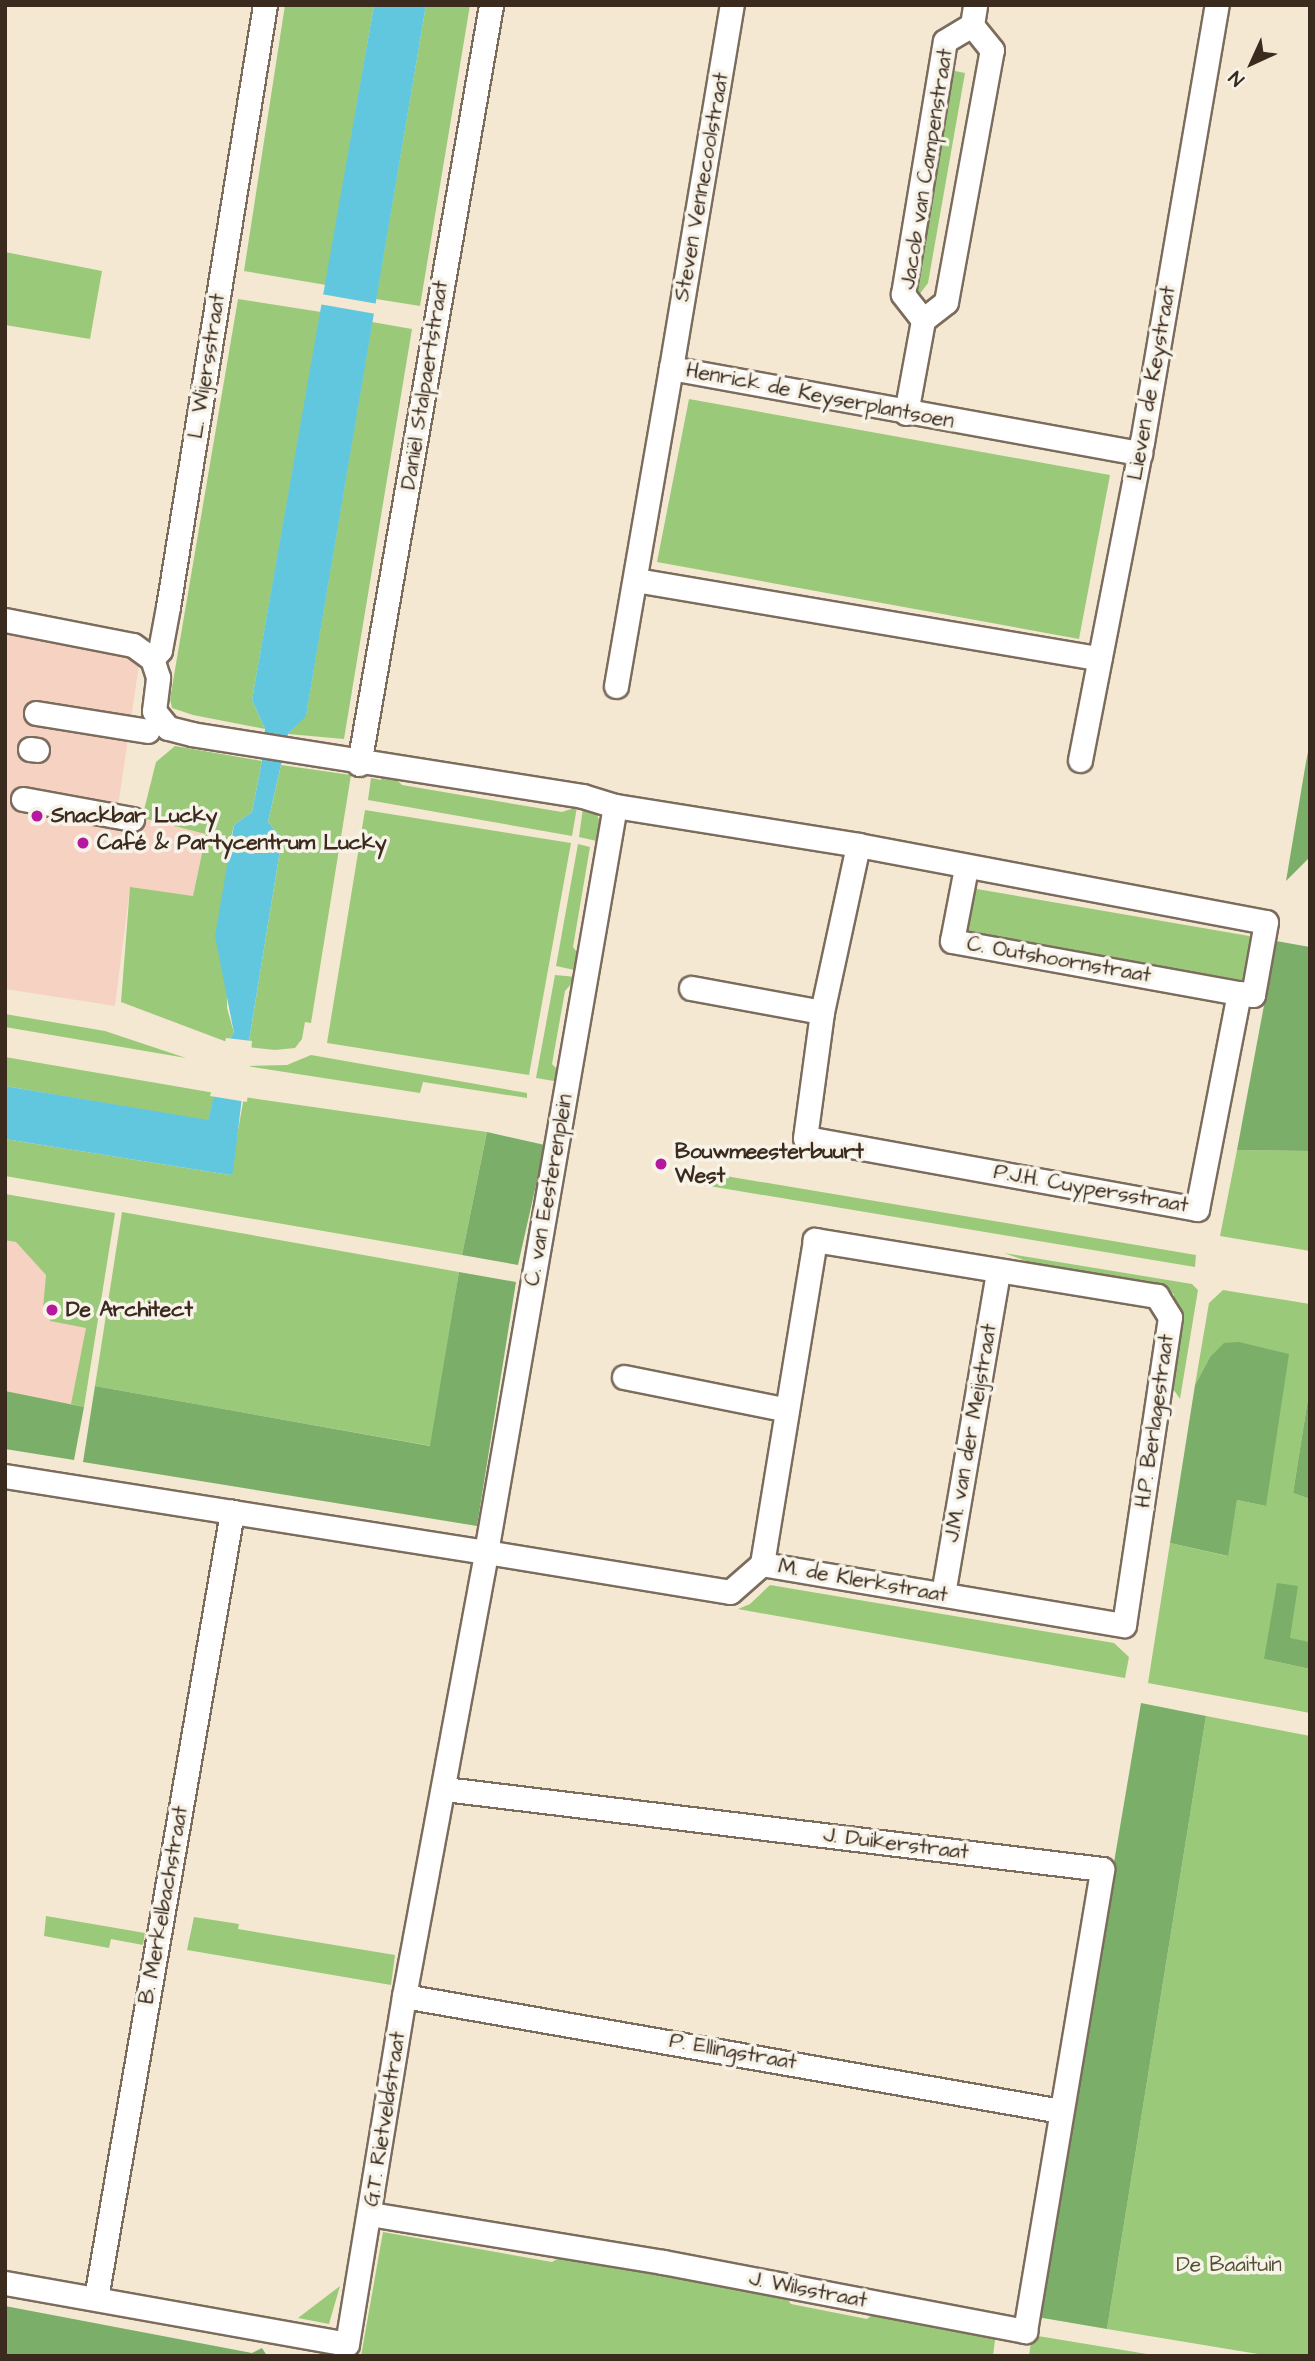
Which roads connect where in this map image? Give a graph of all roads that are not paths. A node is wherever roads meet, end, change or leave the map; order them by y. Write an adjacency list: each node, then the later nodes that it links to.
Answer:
1 (265, 5): 13 (street, L. Wijersstraat)
2 (491, 5): 18 (street, Daniël Stalpaertstraat)
3 (732, 5): 7 (street, Steven Vennecoolstraat)
4 (1217, 5): 9 (street, Lieven de Keystraat)
5 (974, 15): 6 (street, Jacob van Campenstraat); 6 (street, Jacob van Campenstraat)
6 (923, 320): 8 (street, Jacob van Campenstraat)
7 (671, 368): 8 (street, Henrick de Keyserplantsoen); 10 (street, Henrick de Keyserplantsoen)
8 (906, 413): 9 (street, Henrick de Keyserplantsoen)
9 (1140, 453): 12 (street, Lieven de Keystraat)
10 (636, 580): 12 (street); 14 (street, Henrick de Keyserplantsoen)
11 (5, 620): 13 (street)
12 (1099, 658): 17 (street, Lieven de Keystraat)
13 (152, 659): 16 (street, L. Wijersstraat)
14 (616, 686)
15 (36, 713): 16 (street)
16 (154, 727): 18 (street)
17 (1080, 760)
18 (359, 764): 20 (street)
19 (23, 799): 21 (street)
20 (615, 806): 22 (street); 32 (street, C. van Eesterenplein)
21 (132, 819)
22 (858, 845): 23 (street); 26 (street)
23 (965, 868): 25 (street, C. Outshoornstraat); 25 (street)
24 (691, 988): 26 (street)
25 (1239, 993): 26 (street, P.J.H. Cuypersstraat)
26 (822, 1012)
27 (998, 1271): 29 (street, H.P. Berlagestraat); 34 (street, J.M. van der Meijstraat); 35 (street, H.P. Berlagestraat)
28 (624, 1377): 29 (street)
29 (787, 1410): 33 (street)
30 (5, 1476): 31 (street)
31 (232, 1512): 32 (street); 41 (street, B. Merkelbachstraat)
32 (486, 1552): 33 (street, M. de Klerkstraat); 36 (street, G.T. Rietveldstraat)
33 (762, 1564): 34 (street, M. de Klerkstraat)
34 (943, 1594): 35 (street, M. de Klerkstraat)
35 (1124, 1625)
36 (445, 1789): 37 (street, G.T. Rietveldstraat); 38 (street, J. Duikerstraat)
37 (404, 1996): 38 (street, P. Ellingstraat); 39 (street, G.T. Rietveldstraat)
38 (1061, 2111): 39 (street, J. Wilsstraat)
39 (370, 2214): 41 (street, G.T. Rietveldstraat)
40 (5, 2283): 41 (street, G.T. Rietveldstraat)
41 (96, 2298)

